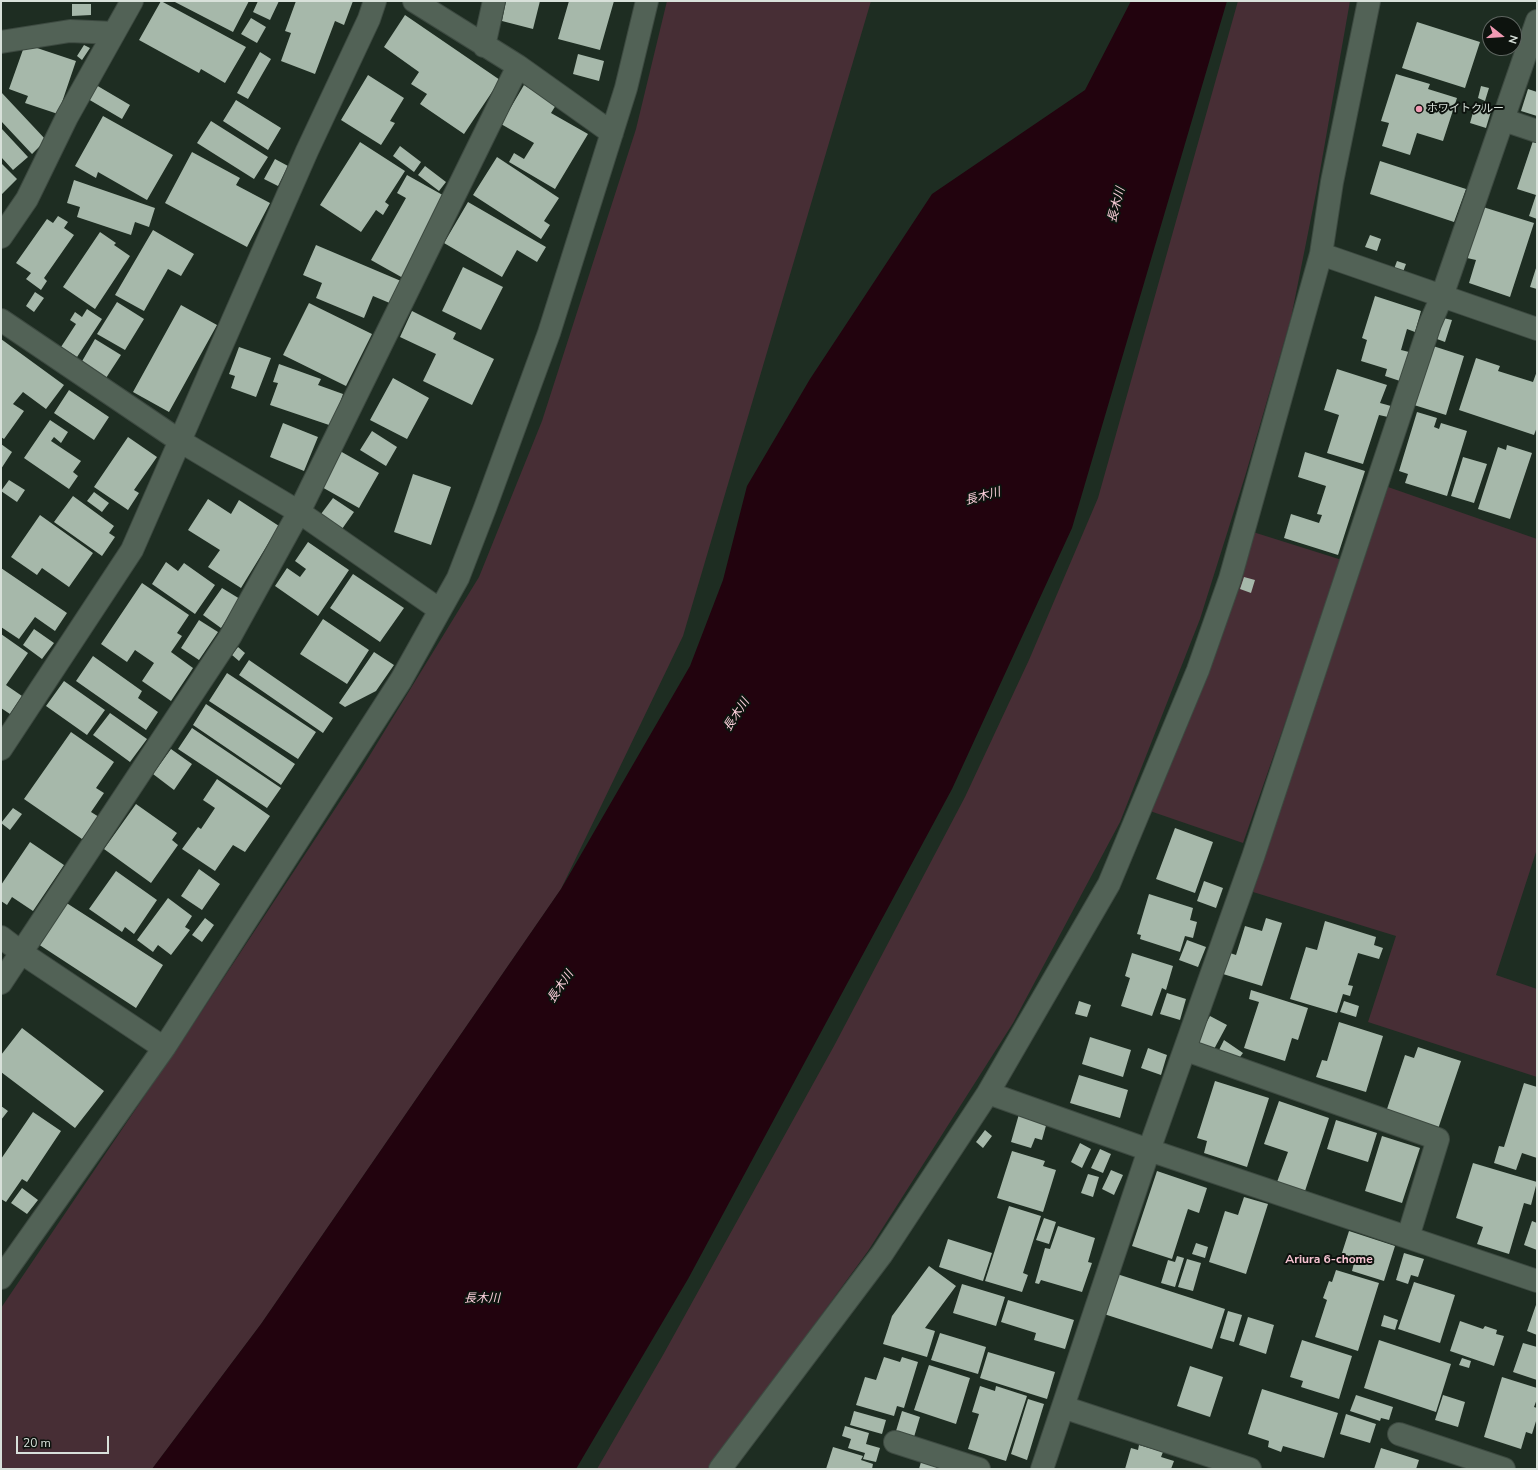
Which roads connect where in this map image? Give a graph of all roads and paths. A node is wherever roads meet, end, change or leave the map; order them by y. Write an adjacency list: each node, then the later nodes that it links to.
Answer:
1 (132, 1): 8 (street)
2 (375, 1): 20 (street)
3 (414, 1): 10 (street)
4 (494, 1): 10 (street)
5 (647, 1): 14 (street)
6 (1369, 1): 16 (street)
7 (1537, 21): 12 (street)
8 (114, 33): 9 (street); 15 (street)
9 (1, 42)
10 (484, 46): 11 (street)
11 (518, 66): 14 (street); 21 (street)
12 (1504, 120): 13 (street); 17 (street)
13 (1537, 131)
14 (612, 132): 22 (street)
15 (1, 237)
16 (1321, 254): 17 (street); 29 (street)
17 (1442, 296): 19 (street); 28 (street)
18 (1, 320): 20 (street)
19 (1537, 329)
20 (180, 441): 21 (street); 23 (street)
21 (299, 512): 22 (street); 25 (street)
22 (440, 610): 27 (street)
23 (1, 749)
24 (1, 937): 25 (street)
25 (22, 953): 26 (street); 27 (street)
26 (1, 983)
27 (164, 1048): 32 (street)
28 (1186, 1050): 30 (street); 31 (street)
29 (988, 1093): 30 (street); 37 (street)
30 (1150, 1150): 31 (street); 34 (street)
31 (1408, 1237): 33 (street)
32 (1, 1278)
33 (1537, 1281)
34 (1063, 1407): 39 (street); 40 (street)
35 (1399, 1434): 41 (street)
36 (895, 1442): 38 (street)
37 (720, 1469)
38 (979, 1469)
39 (1042, 1469)
40 (1250, 1469)
41 (1504, 1469)

